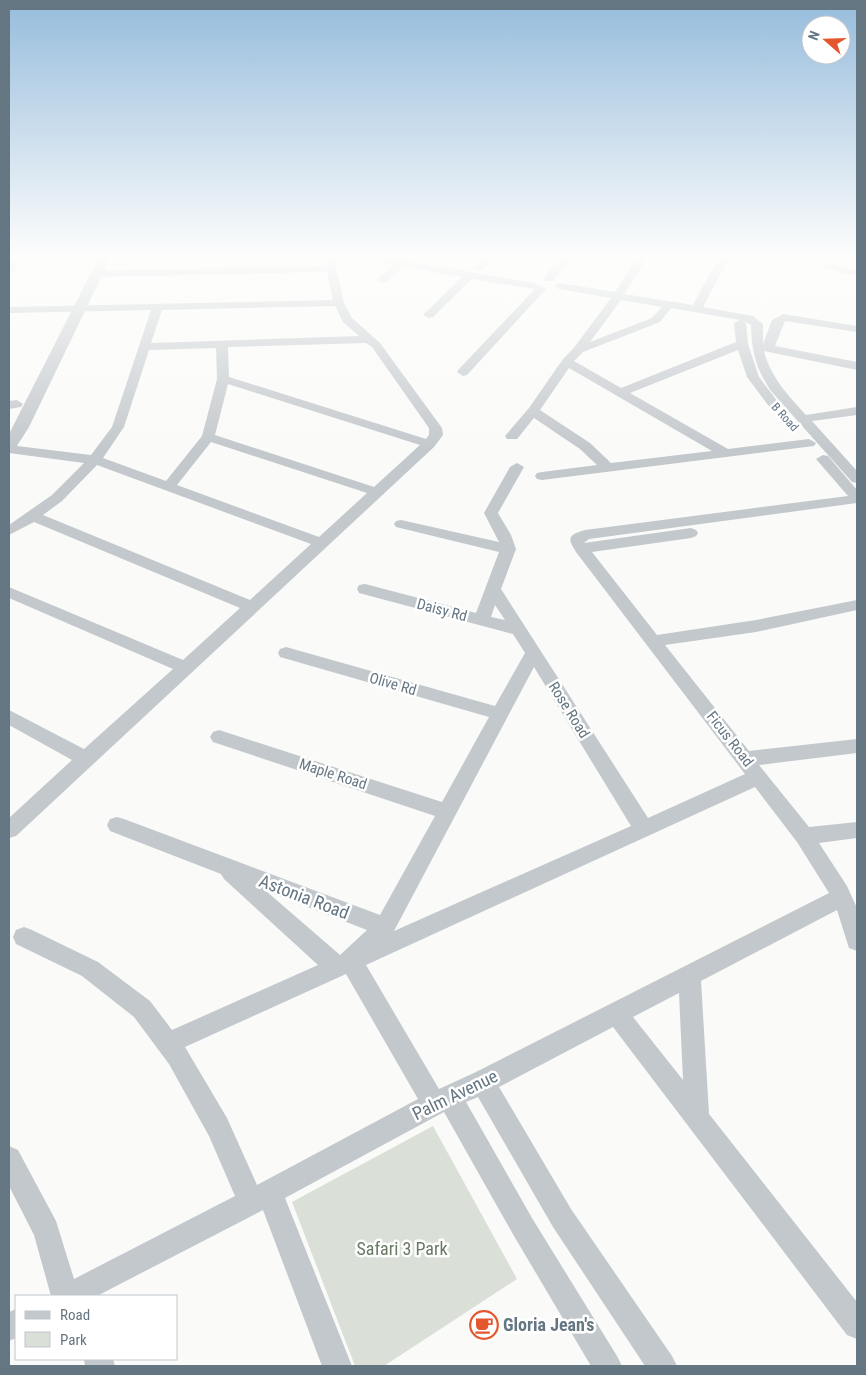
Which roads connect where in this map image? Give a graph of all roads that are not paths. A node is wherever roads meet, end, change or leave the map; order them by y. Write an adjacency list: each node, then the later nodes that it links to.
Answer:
1 (64, 321): 23 (street)
2 (66, 321): 32 (street)
3 (153, 321): 15 (street)
4 (348, 321): 12 (street)
5 (505, 321): 20 (street)
6 (600, 321): 17 (street)
7 (653, 321): 17 (street)
8 (746, 321): 13 (street, B Road); 16 (street, B Road)
9 (777, 321): 16 (street)
10 (809, 321): 11 (street)
11 (857, 329)
12 (368, 339): 14 (street); 31 (street)
13 (742, 344): 22 (street); 30 (street, B Road)
14 (222, 345): 15 (street); 21 (street)
15 (144, 347): 34 (street)
16 (763, 347): 19 (street); 26 (street, B Road)
17 (579, 350): 18 (street)
18 (567, 362): 22 (street); 24 (street)
19 (857, 366)
20 (462, 372)
21 (223, 379): 29 (street); 31 (street)
22 (621, 392): 33 (street)
23 (13, 404): 27 (street)
24 (533, 411): 28 (street); 36 (street)
25 (857, 411): 26 (street)
26 (802, 419): 38 (street, B Road)
27 (9, 420)
28 (512, 436)
29 (208, 437): 39 (street); 40 (street)
30 (809, 443): 33 (street); 41 (street, B Road)
31 (430, 444): 40 (street)
32 (9, 447): 34 (street)
33 (724, 452): 36 (street)
34 (95, 460): 39 (street); 43 (street)
35 (517, 467): 47 (street)
36 (608, 468): 37 (street)
37 (542, 476)
38 (857, 479)
39 (168, 488): 46 (street)
40 (377, 492): 46 (street)
41 (857, 498): 48 (street)
42 (857, 509): 48 (street)
43 (33, 516): 45 (street); 53 (street)
44 (401, 524): 47 (street)
45 (9, 531)
46 (321, 543): 53 (street)
47 (508, 549): 50 (street)
48 (581, 549): 56 (street, Ficus Road)
49 (365, 589): 54 (street, Daisy Rd)
50 (494, 590): 54 (street); 55 (street, Rose Road)
51 (9, 592): 59 (street)
52 (857, 605): 56 (street)
53 (253, 607): 59 (street)
54 (482, 620): 55 (street, Daisy Rd)
55 (520, 630): 58 (street, Rose Road)
56 (654, 641): 65 (street, Ficus Road)
57 (286, 653): 60 (street, Olive Rd)
58 (534, 653): 60 (street); 68 (street, Rose Road)
59 (184, 668): 64 (street)
60 (500, 714): 66 (street)
61 (9, 717): 64 (street)
62 (219, 737): 66 (street, Maple Road)
63 (857, 746): 65 (street)
64 (86, 759): 69 (street)
65 (752, 767): 68 (street); 71 (street, Ficus Road)
66 (447, 812): 74 (street)
67 (117, 825): 72 (street, Astonia Road)
68 (644, 829): 77 (street)
69 (9, 830)
70 (857, 830): 71 (street)
71 (804, 836): 73 (street, Ficus Road)
72 (224, 866): 74 (street, Astonia Road); 77 (street, Astonia Road)
73 (842, 897): 76 (street, Ficus Road); 78 (street, Palm Avenue)
74 (385, 927): 77 (street)
75 (24, 937): 80 (street)
76 (857, 941)
77 (344, 964): 80 (street); 82 (street, Astonia Road)
78 (690, 975): 79 (street, Palm Avenue); 83 (street)
79 (616, 1013): 81 (street, Palm Avenue); 83 (street)
80 (168, 1043): 85 (street)
81 (483, 1082): 82 (street, Palm Avenue); 90 (street)
82 (442, 1101): 85 (street, Palm Avenue); 89 (street, Astonia Road)
83 (697, 1118): 87 (street)
84 (9, 1159): 86 (street)
85 (260, 1197): 86 (street, Palm Avenue); 88 (street)
86 (75, 1294)
87 (857, 1326)
88 (337, 1366)
89 (607, 1366)
90 (662, 1366)

